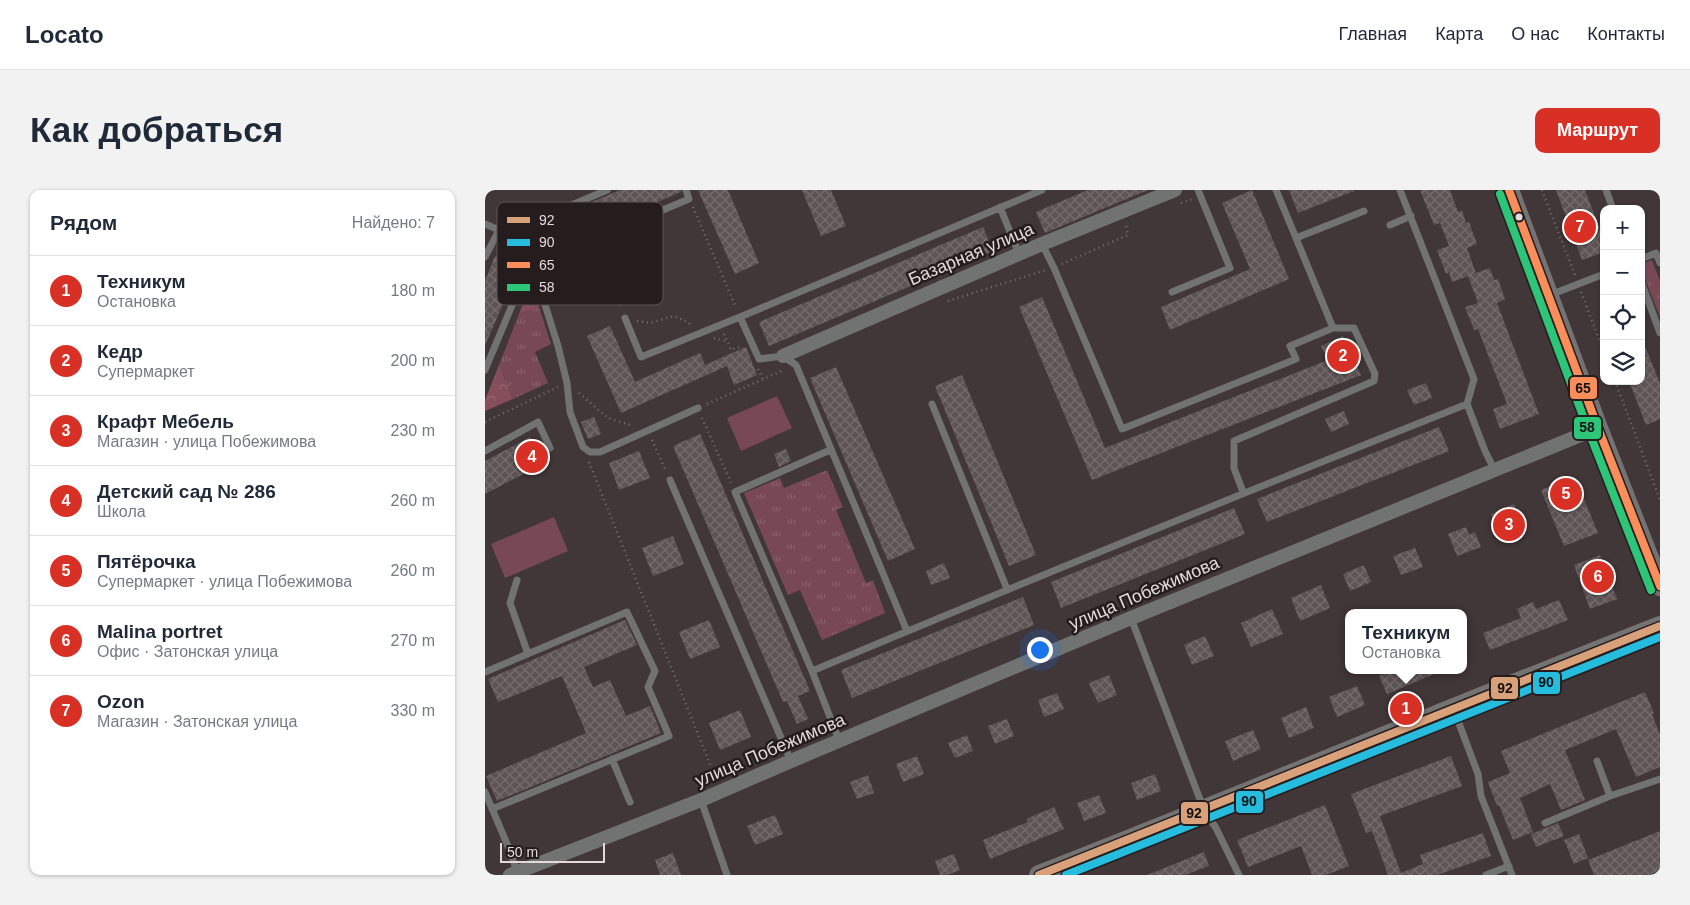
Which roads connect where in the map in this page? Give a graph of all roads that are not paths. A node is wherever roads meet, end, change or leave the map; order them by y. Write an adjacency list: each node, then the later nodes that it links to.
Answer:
1 (607, 190): 10 (lane)
2 (686, 190): 13 (lane)
3 (1042, 190): 12 (lane)
4 (1175, 190): 21 (street, Базарная улица)
5 (1276, 190): 20 (lane)
6 (1400, 190): 15 (lane)
7 (1509, 190): 29 (street)
8 (1606, 190): 11 (lane)
9 (1199, 193): 27 (lane)
10 (579, 202)
11 (1612, 205)
12 (1001, 207): 22 (lane); 32 (lane)
13 (663, 210)
14 (1364, 211): 20 (lane)
15 (1411, 216): 17 (lane); 39 (lane)
16 (485, 224): 18 (lane)
17 (1390, 225)
18 (497, 229)
19 (497, 234): 23 (lane)
20 (1296, 238): 34 (lane)
21 (1042, 244): 22 (street, Базарная улица); 34 (lane)
22 (1019, 254): 36 (street, Базарная улица)
23 (485, 257)
24 (1645, 257): 25 (lane)
25 (1660, 263)
26 (1600, 276): 29 (lane)
27 (1172, 292)
28 (1645, 292): 35 (lane)
29 (1550, 295): 41 (street)
30 (512, 305): 37 (lane)
31 (545, 305): 40 (lane)
32 (740, 317): 33 (lane); 36 (lane)
33 (625, 318)
34 (1333, 328): 47 (lane)
35 (1660, 333)
36 (783, 356): 43 (lane)
37 (485, 370)
38 (932, 404): 50 (lane)
39 (1467, 404): 45 (lane); 47 (lane)
40 (698, 408)
41 (1598, 428): 45 (street, улица Побежимова); 49 (street)
42 (550, 448): 44 (lane)
43 (831, 450): 53 (lane); 55 (lane)
44 (485, 451)
45 (1494, 469): 51 (street, улица Побежимова)
46 (670, 480): 60 (lane)
47 (1243, 492): 50 (lane)
48 (517, 580): 54 (lane)
49 (1660, 586)
50 (1007, 589): 53 (lane)
51 (1131, 618): 58 (street, улица Побежимова); 68 (lane)
52 (1660, 626): 57 (street)
53 (907, 631): 55 (lane)
54 (528, 654): 56 (lane); 59 (lane)
55 (812, 671): 58 (lane)
56 (485, 672)
57 (1453, 708): 68 (street); 70 (lane)
58 (839, 740): 60 (street, улица Побежимова)
59 (612, 760): 66 (lane); 67 (lane)
60 (791, 761): 65 (street, улица Побежимова)
61 (1597, 761): 64 (lane)
62 (1660, 779): 64 (lane)
63 (485, 792): 67 (lane)
64 (1610, 796): 69 (lane)
65 (701, 800): 71 (street, улица Побежимова); 72 (lane)
66 (630, 802)
67 (492, 809): 71 (lane)
68 (1204, 810): 73 (street); 74 (lane)
69 (1545, 824)
70 (1509, 866): 75 (lane); 76 (lane)
71 (513, 874)
72 (727, 875)
73 (1039, 875)
74 (1239, 875)
75 (1486, 875)
76 (1512, 875)

